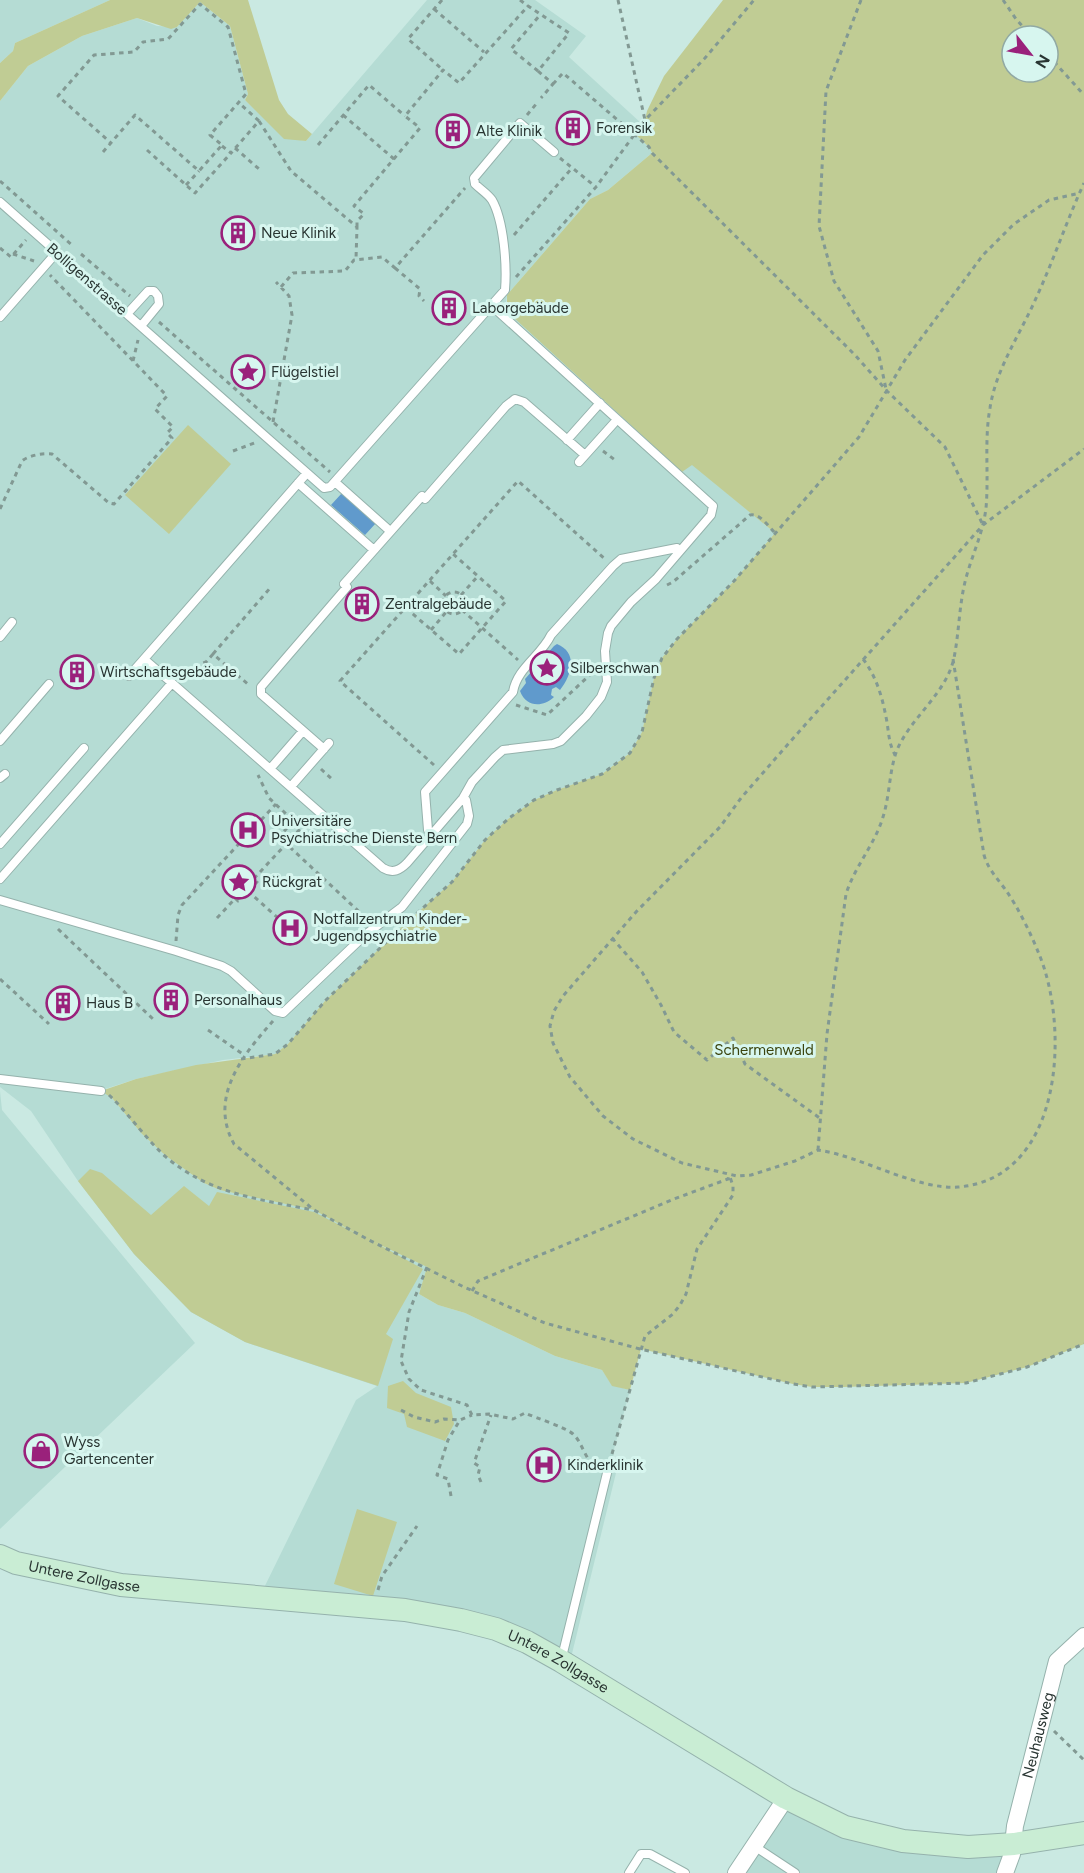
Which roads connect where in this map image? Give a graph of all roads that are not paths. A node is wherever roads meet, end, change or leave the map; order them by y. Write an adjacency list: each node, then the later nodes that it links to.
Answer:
1 (554, 152): 4 (lane)
2 (0, 202): 3 (lane, Bolligenstrasse)
3 (57, 252): 5 (lane, Bolligenstrasse); 6 (lane)
4 (492, 306): 8 (lane); 12 (lane)
5 (127, 314): 7 (lane, Bolligenstrasse); 7 (lane)
6 (0, 317)
7 (141, 326): 11 (lane, Bolligenstrasse)
8 (600, 403): 10 (lane); 16 (lane)
9 (614, 423): 10 (lane)
10 (567, 440): 14 (lane)
11 (307, 473): 12 (lane, Bolligenstrasse); 13 (lane)
12 (336, 480): 14 (lane)
13 (298, 483): 15 (lane); 19 (lane)
14 (390, 531): 15 (lane)
15 (374, 550): 23 (lane)
16 (680, 551): 28 (lane); 29 (lane)
17 (12, 622): 18 (lane)
18 (0, 637)
19 (144, 659): 20 (lane); 21 (lane)
20 (129, 676)
21 (172, 683): 26 (lane); 31 (lane)
22 (49, 684): 24 (lane)
23 (303, 731): 26 (lane); 27 (lane)
24 (0, 741)
25 (84, 748): 30 (lane)
26 (270, 769): 29 (lane)
27 (294, 783)
28 (463, 798): 29 (lane); 32 (lane)
29 (433, 833)
30 (0, 844)
31 (0, 879)
32 (0, 900)
33 (0, 1078): 34 (lane)
34 (101, 1091)
35 (608, 1469): 38 (lane)
36 (0, 1556): 38 (street, Untere Zollgasse)
37 (1084, 1636): 41 (street, Neuhausweg)
38 (561, 1661): 39 (street, Untere Zollgasse)
39 (786, 1798): 41 (street, Untere Zollgasse); 42 (street)
40 (1084, 1833): 41 (street, Untere Zollgasse)
41 (1014, 1845): 47 (street, Neuhausweg)
42 (754, 1846): 45 (street); 46 (lane)
43 (629, 1873): 44 (lane)
44 (685, 1873)
45 (736, 1873)
46 (795, 1873)
47 (1005, 1873)

